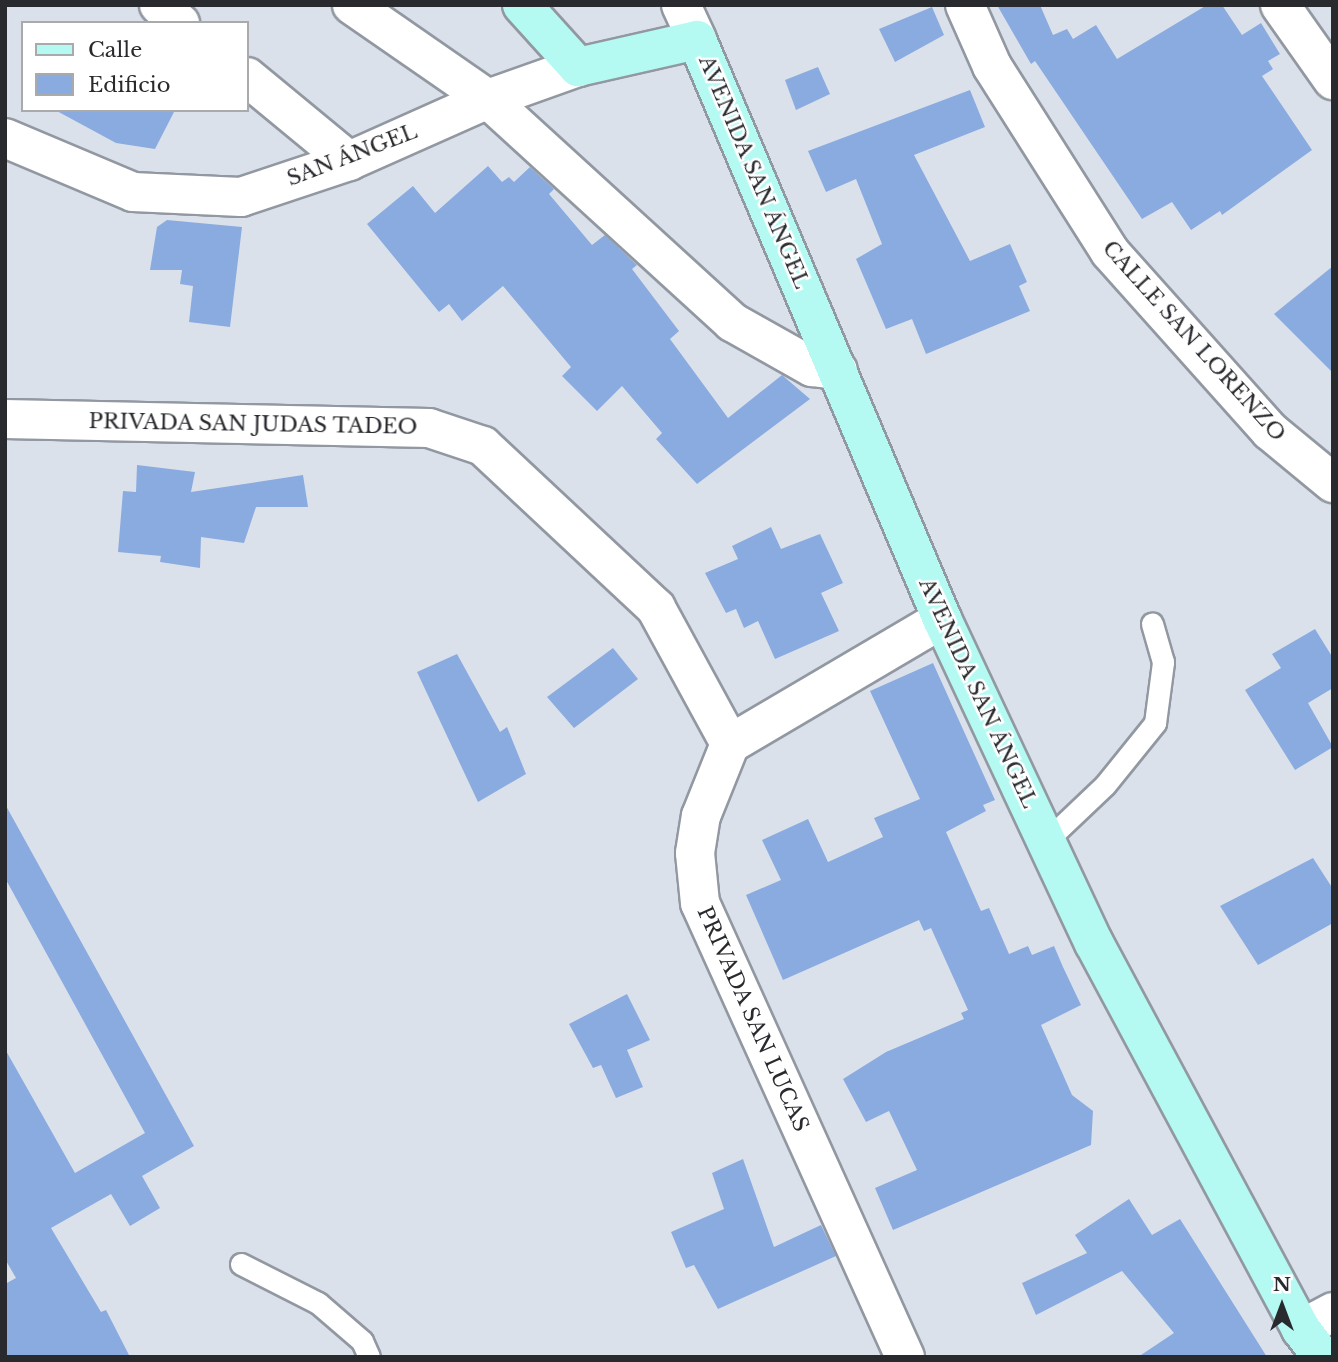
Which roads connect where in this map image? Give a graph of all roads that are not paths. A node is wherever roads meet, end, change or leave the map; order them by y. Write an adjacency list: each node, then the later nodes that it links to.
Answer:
1 (159, 5): 8 (street)
2 (352, 5): 7 (street)
3 (522, 5): 10 (main road)
4 (681, 5): 9 (street, AVENIDA SAN ÁNGEL)
5 (965, 5): 18 (street, CALLE SAN LORENZO)
6 (1280, 5): 12 (street)
7 (378, 16): 13 (street)
8 (178, 21)
9 (697, 40): 10 (main road, SAN ÁNGEL); 16 (main road, AVENIDA SAN ÁNGEL)
10 (578, 68): 13 (street, SAN ÁNGEL)
11 (248, 78): 15 (street)
12 (1333, 80)
13 (488, 99): 15 (street, SAN ÁNGEL); 16 (street)
14 (5, 138): 15 (street, SAN ÁNGEL)
15 (349, 161)
16 (838, 370): 19 (main road, AVENIDA SAN ÁNGEL)
17 (5, 419): 21 (street, PRIVADA SAN JUDAS TADEO)
18 (1333, 484)
19 (942, 619): 21 (street); 22 (main road, AVENIDA SAN ÁNGEL)
20 (1152, 624): 22 (lane)
21 (730, 744): 26 (street, PRIVADA SAN LUCAS)
22 (1046, 841): 24 (main road, AVENIDA SAN ÁNGEL)
23 (241, 1264): 25 (lane)
24 (1319, 1333)
25 (369, 1357)
26 (905, 1357)

